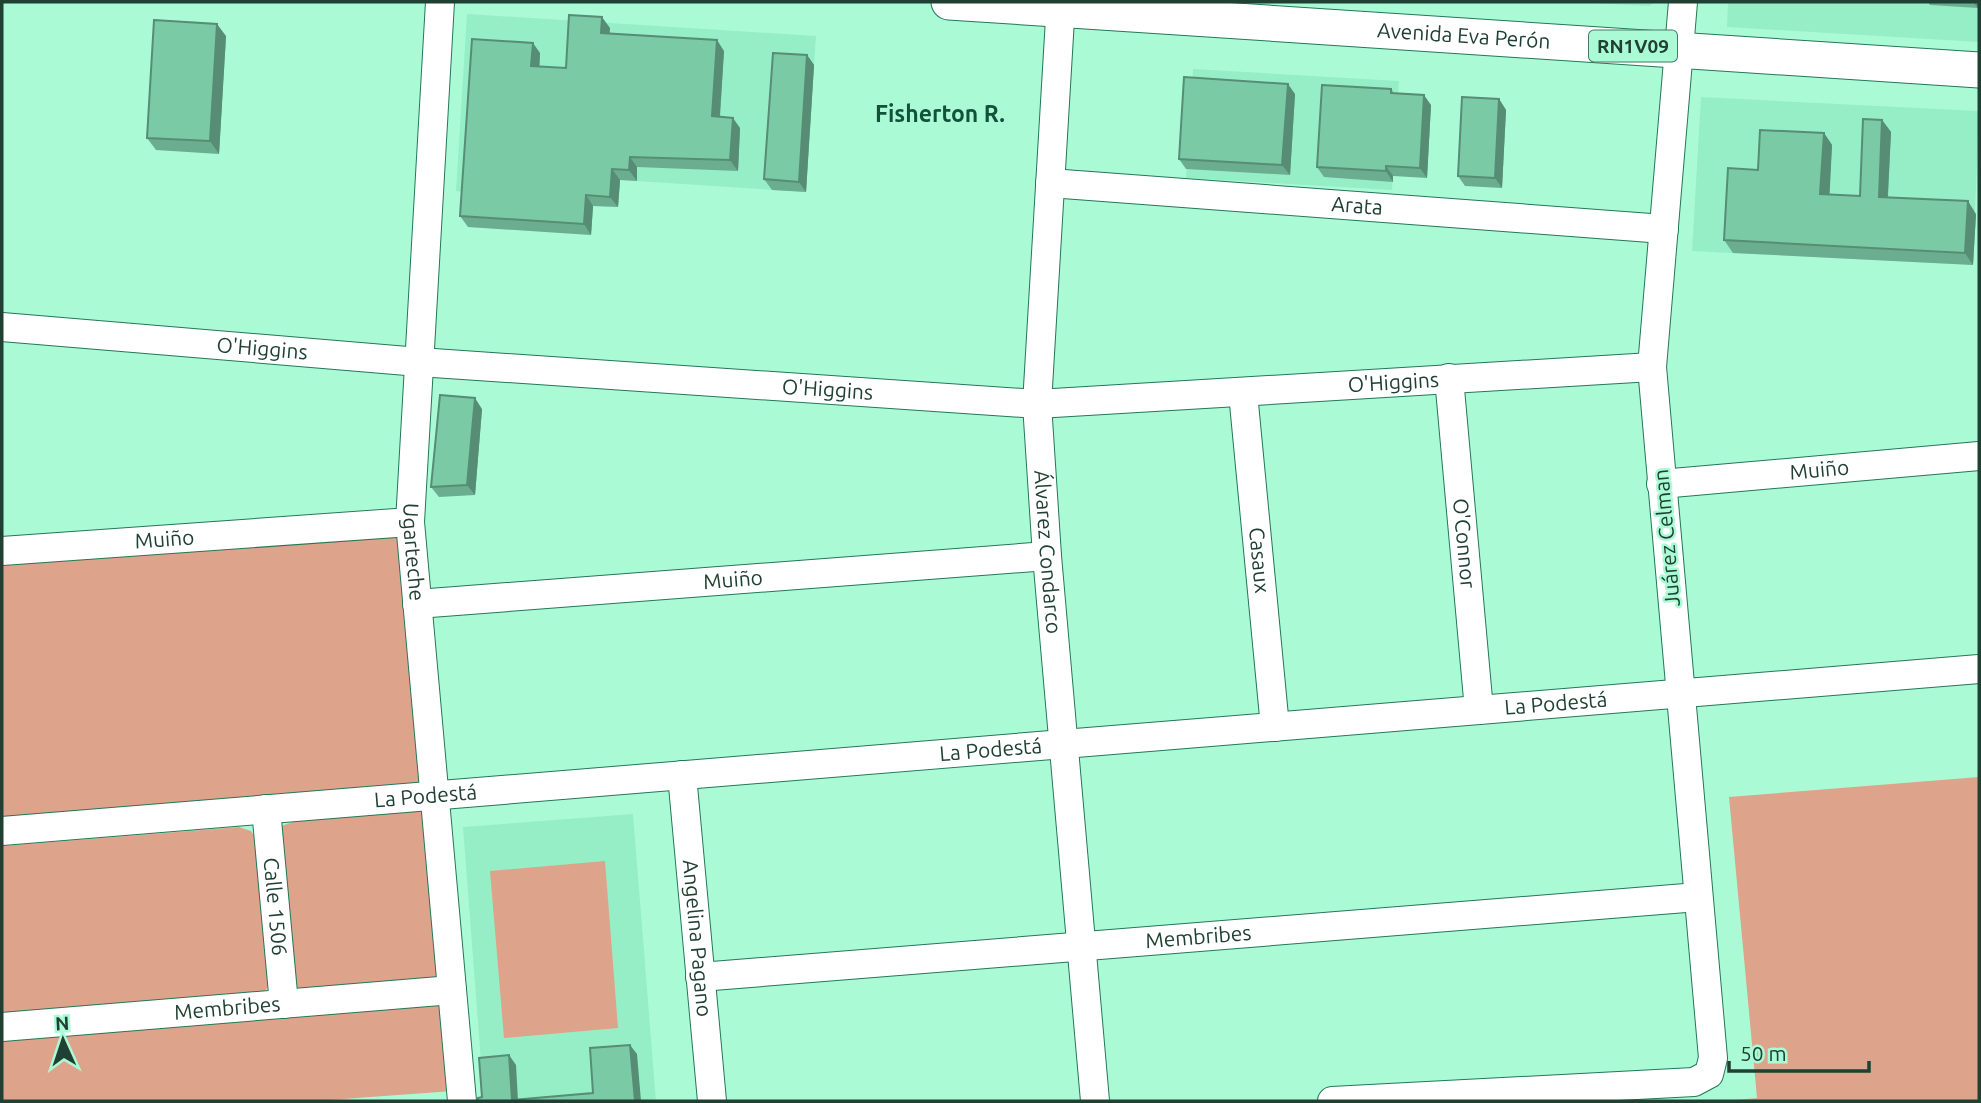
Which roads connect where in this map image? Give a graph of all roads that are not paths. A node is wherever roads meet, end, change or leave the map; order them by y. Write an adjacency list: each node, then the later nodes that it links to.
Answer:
1 (440, 2): 10 (street, Ugarteche)
2 (949, 2): 4 (main road, Avenida Eva Perón / RN1V09)
3 (1683, 2): 5 (street, Juárez Celman)
4 (1061, 5): 5 (main road, Avenida Eva Perón / RN1V09); 7 (street, Álvarez Condarco)
5 (1679, 49): 6 (main road, Avenida Eva Perón / RN1V09); 8 (street, Juárez Celman)
6 (1979, 70)
7 (1050, 183): 8 (street, Arata); 14 (street, Álvarez Condarco)
8 (1664, 229): 11 (street, Juárez Celman)
9 (2, 327): 10 (street, O'Higgins)
10 (419, 362): 14 (street, O'Higgins); 17 (street, Ugarteche)
11 (1653, 366): 12 (street, O'Higgins); 16 (street, Juárez Celman)
12 (1449, 378): 13 (street, O'Higgins); 23 (street, O'Connor)
13 (1243, 393): 14 (street, O'Higgins); 24 (street, Casaux)
14 (1037, 404): 19 (street, Álvarez Condarco)
15 (1979, 457): 16 (street, Muiño)
16 (1661, 484): 22 (street, Juárez Celman)
17 (410, 522): 18 (street, Muiño); 20 (street, Ugarteche)
18 (2, 551)
19 (1047, 556): 20 (street, Muiño); 25 (street, Álvarez Condarco)
20 (417, 604): 27 (street, Ugarteche)
21 (1979, 669): 22 (street, La Podestá)
22 (1681, 693): 23 (street, La Podestá); 30 (street, Juárez Celman)
23 (1479, 710): 24 (street, La Podestá)
24 (1275, 727): 25 (street, La Podestá)
25 (1063, 744): 26 (street, La Podestá); 31 (street, Álvarez Condarco)
26 (682, 775): 27 (street, La Podestá); 32 (street, Angelina Pagano)
27 (436, 796): 28 (street, La Podestá); 33 (street, Ugarteche)
28 (266, 809): 29 (street, La Podestá); 34 (street, Calle 1506)
29 (2, 831)
30 (1698, 897): 31 (street, Membribes); 36 (street, Juárez Celman)
31 (1081, 947): 32 (street, Membribes); 39 (street, Álvarez Condarco)
32 (701, 977): 38 (street, Angelina Pagano)
33 (452, 990): 34 (street, Membribes); 37 (street, Ugarteche)
34 (284, 1003): 35 (street, Membribes)
35 (2, 1027)
36 (1364, 1100): 40 (street)
37 (462, 1101)
38 (712, 1101)
39 (1095, 1101)
40 (1332, 1101)

